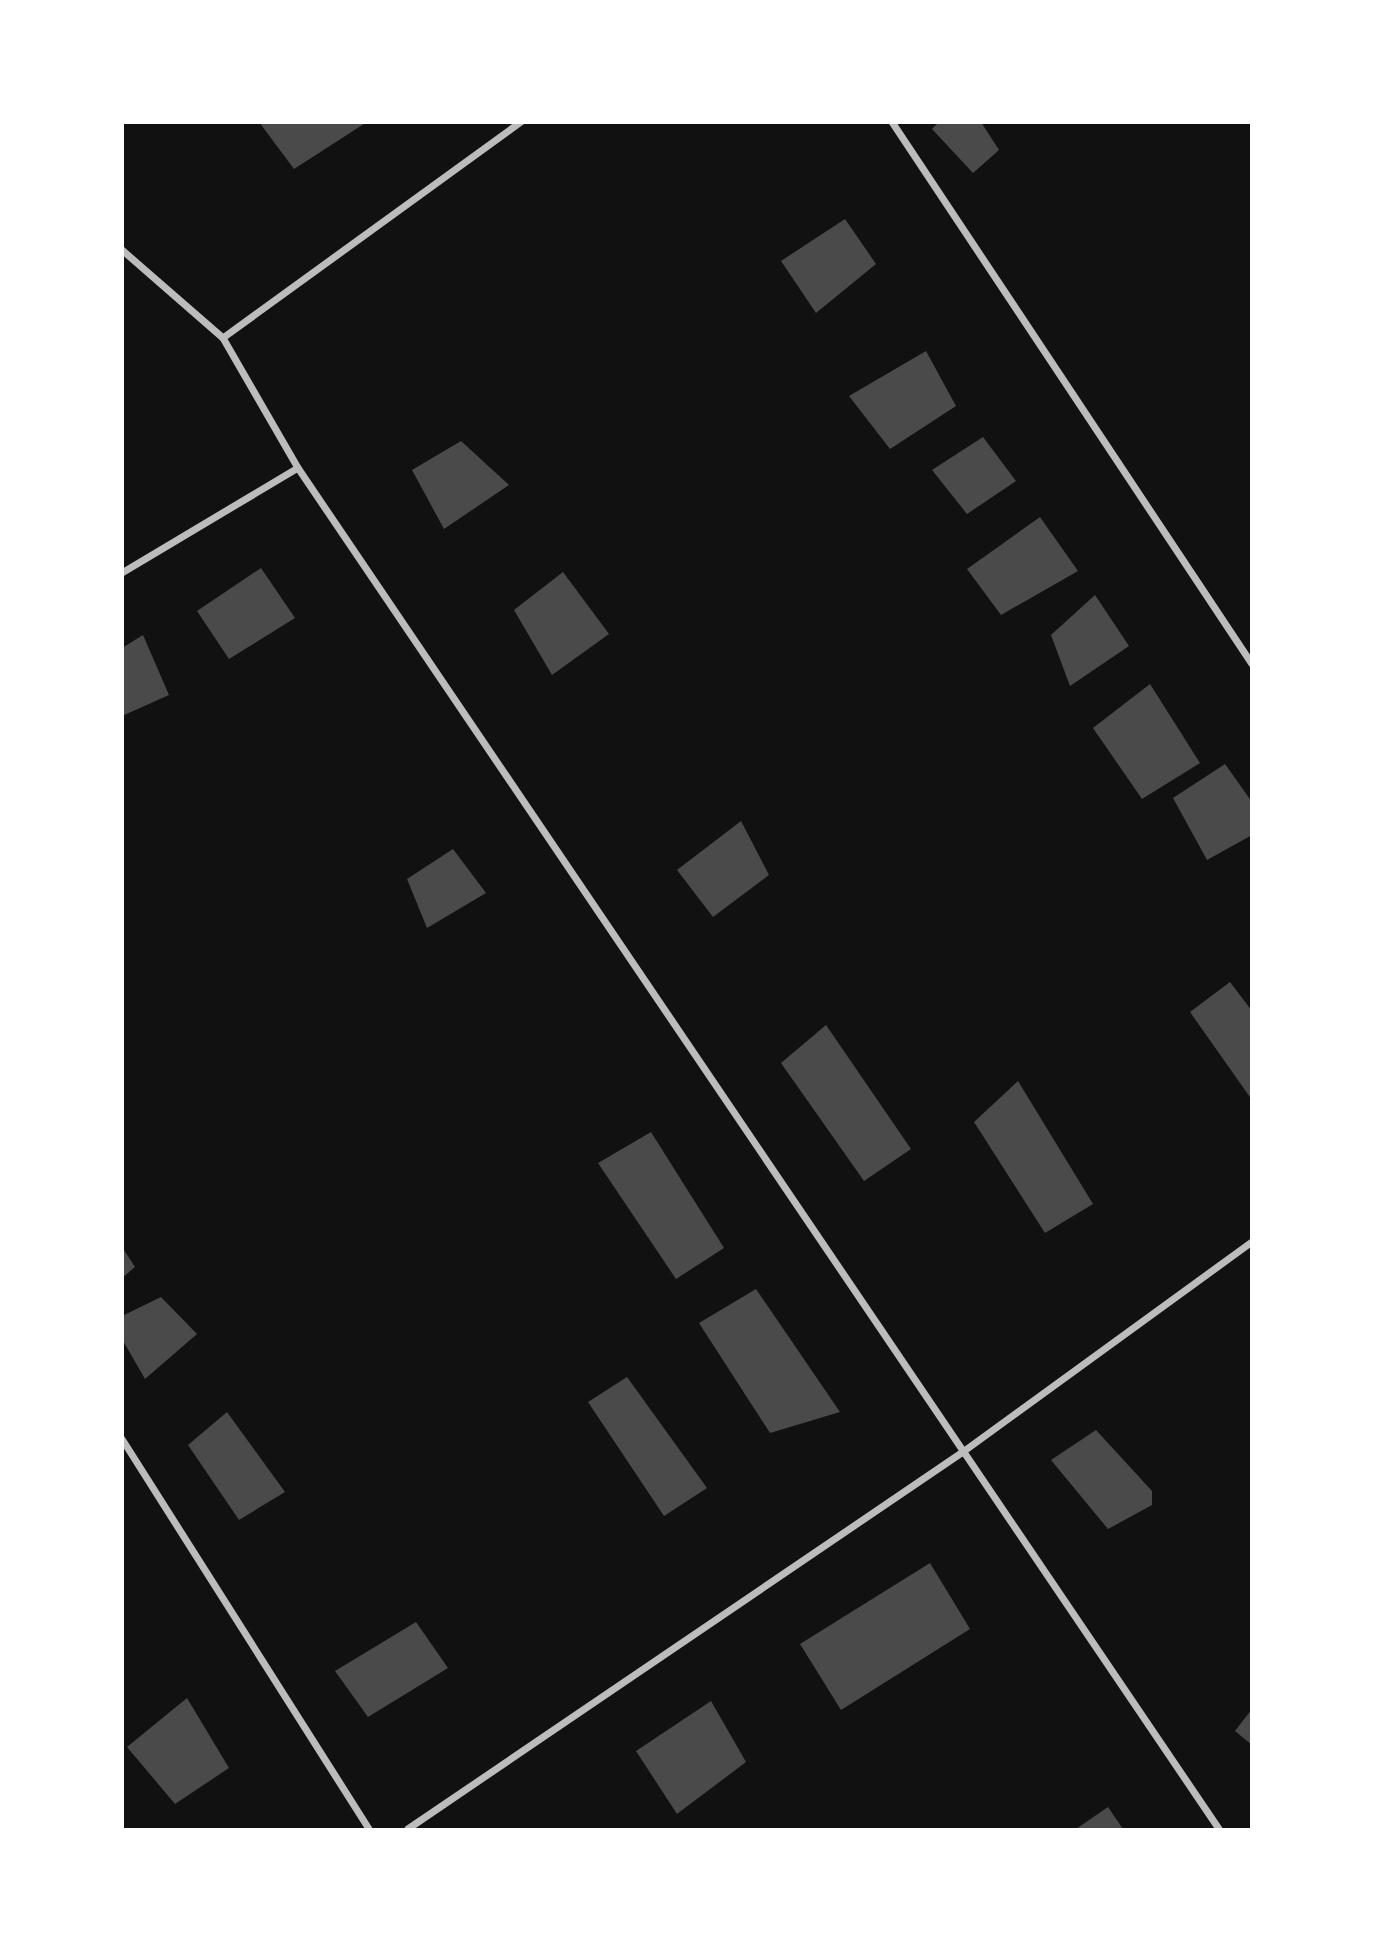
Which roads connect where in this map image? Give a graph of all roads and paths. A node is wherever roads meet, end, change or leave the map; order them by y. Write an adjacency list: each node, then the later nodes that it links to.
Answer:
1 (521, 122): 4 (street)
2 (892, 122): 7 (street)
3 (122, 250): 4 (street)
4 (223, 338): 5 (street)
5 (298, 468): 6 (street); 10 (street)
6 (122, 573)
7 (1251, 664)
8 (1251, 1242): 10 (street)
9 (122, 1439): 11 (street)
10 (963, 1451): 12 (street); 13 (street)
11 (369, 1829)
12 (408, 1829)
13 (1219, 1829)

